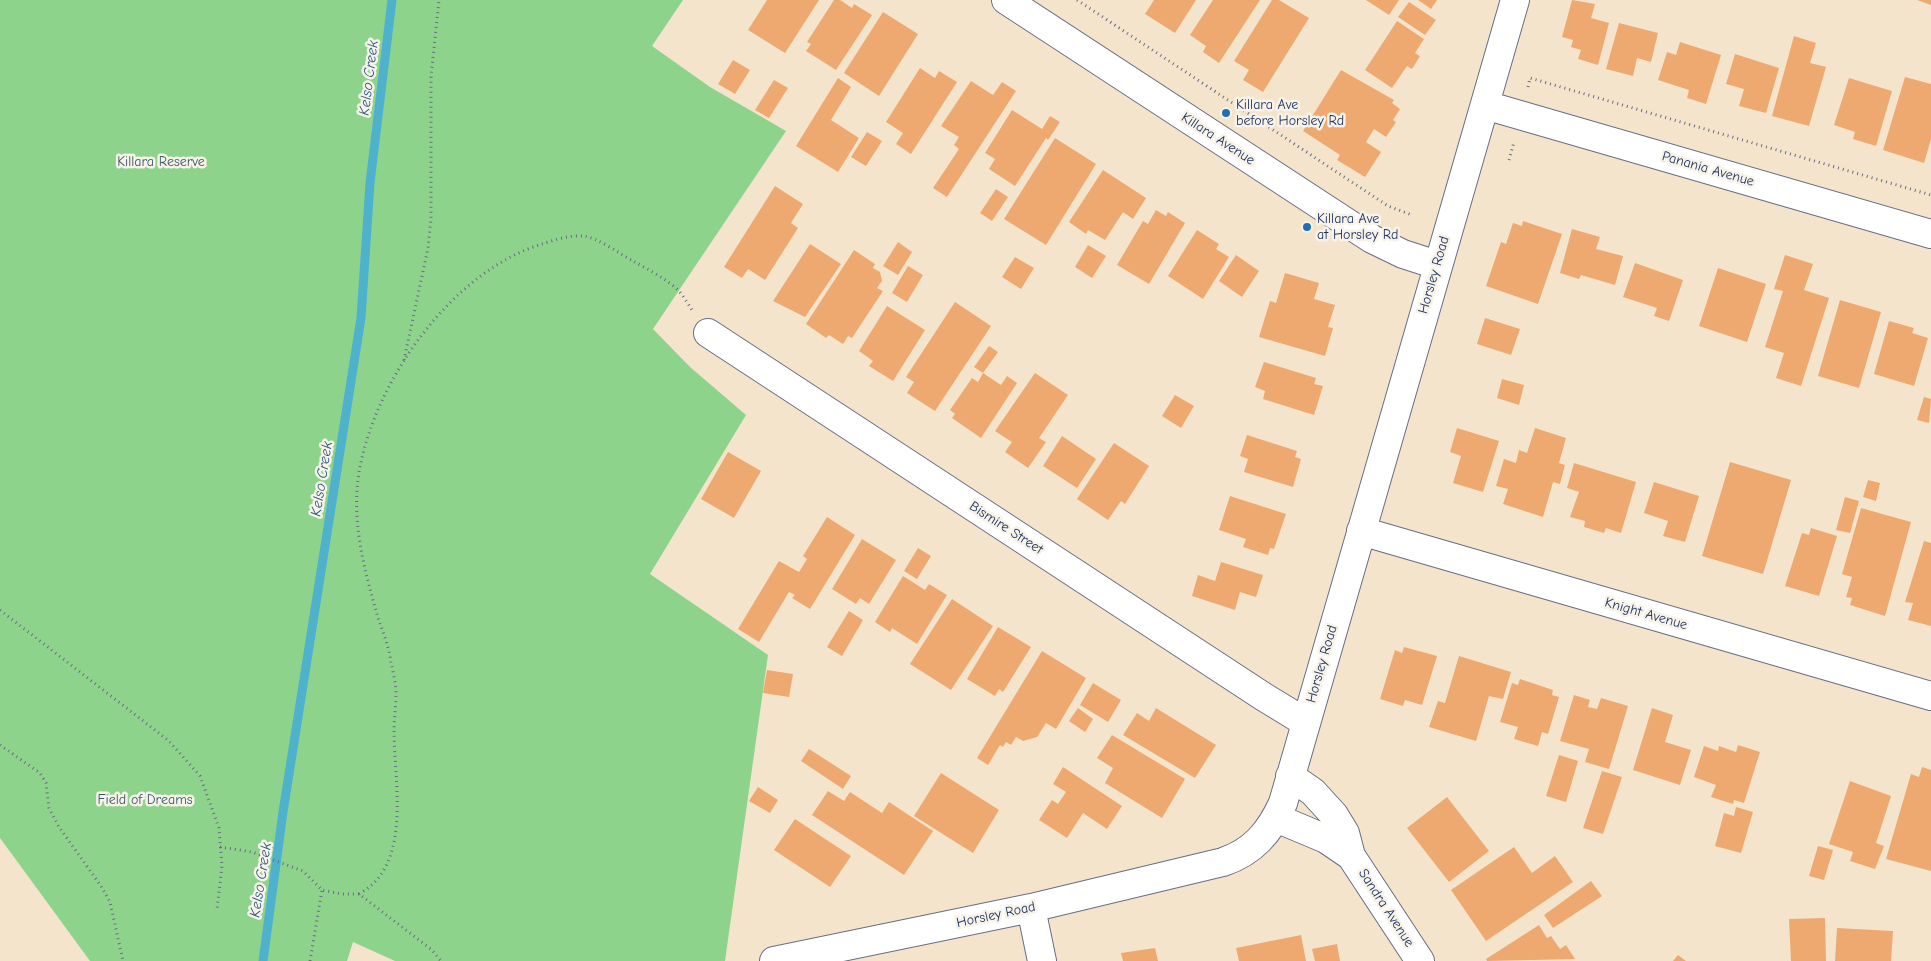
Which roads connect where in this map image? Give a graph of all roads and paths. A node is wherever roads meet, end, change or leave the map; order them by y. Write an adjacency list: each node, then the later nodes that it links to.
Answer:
1 (439, 0): 12 (path)
2 (1006, 0): 10 (street, Killara Avenue)
3 (1078, 0): 8 (path)
4 (1515, 0): 5 (street, Horsley Road)
5 (1485, 105): 9 (street, Panania Avenue); 10 (street, Horsley Road)
6 (1931, 190): 7 (path)
7 (1930, 195)
8 (1412, 215)
9 (1931, 234)
10 (1437, 265): 13 (street, Horsley Road)
11 (708, 333): 12 (path); 16 (street, Bismire Street)
12 (404, 360): 23 (path)
13 (1361, 531): 15 (street, Knight Avenue); 16 (street, Horsley Road)
14 (0, 610): 20 (path)
15 (1931, 696)
16 (1305, 722): 18 (street, Horsley Road)
17 (0, 745): 26 (path)
18 (1290, 776): 19 (street, Horsley Road); 21 (street, Sandra Avenue)
19 (1276, 818): 21 (street, Sandra Avenue); 24 (street, Horsley Road)
20 (220, 847): 22 (path); 25 (path)
21 (1352, 856): 31 (street, Sandra Avenue)
22 (322, 890): 23 (path); 27 (path)
23 (359, 894): 28 (path)
24 (1031, 908): 29 (street, Horsley Road); 30 (street)
25 (217, 910)
26 (123, 961)
27 (310, 961)
28 (441, 961)
29 (774, 961)
30 (1042, 961)
31 (1420, 961)

